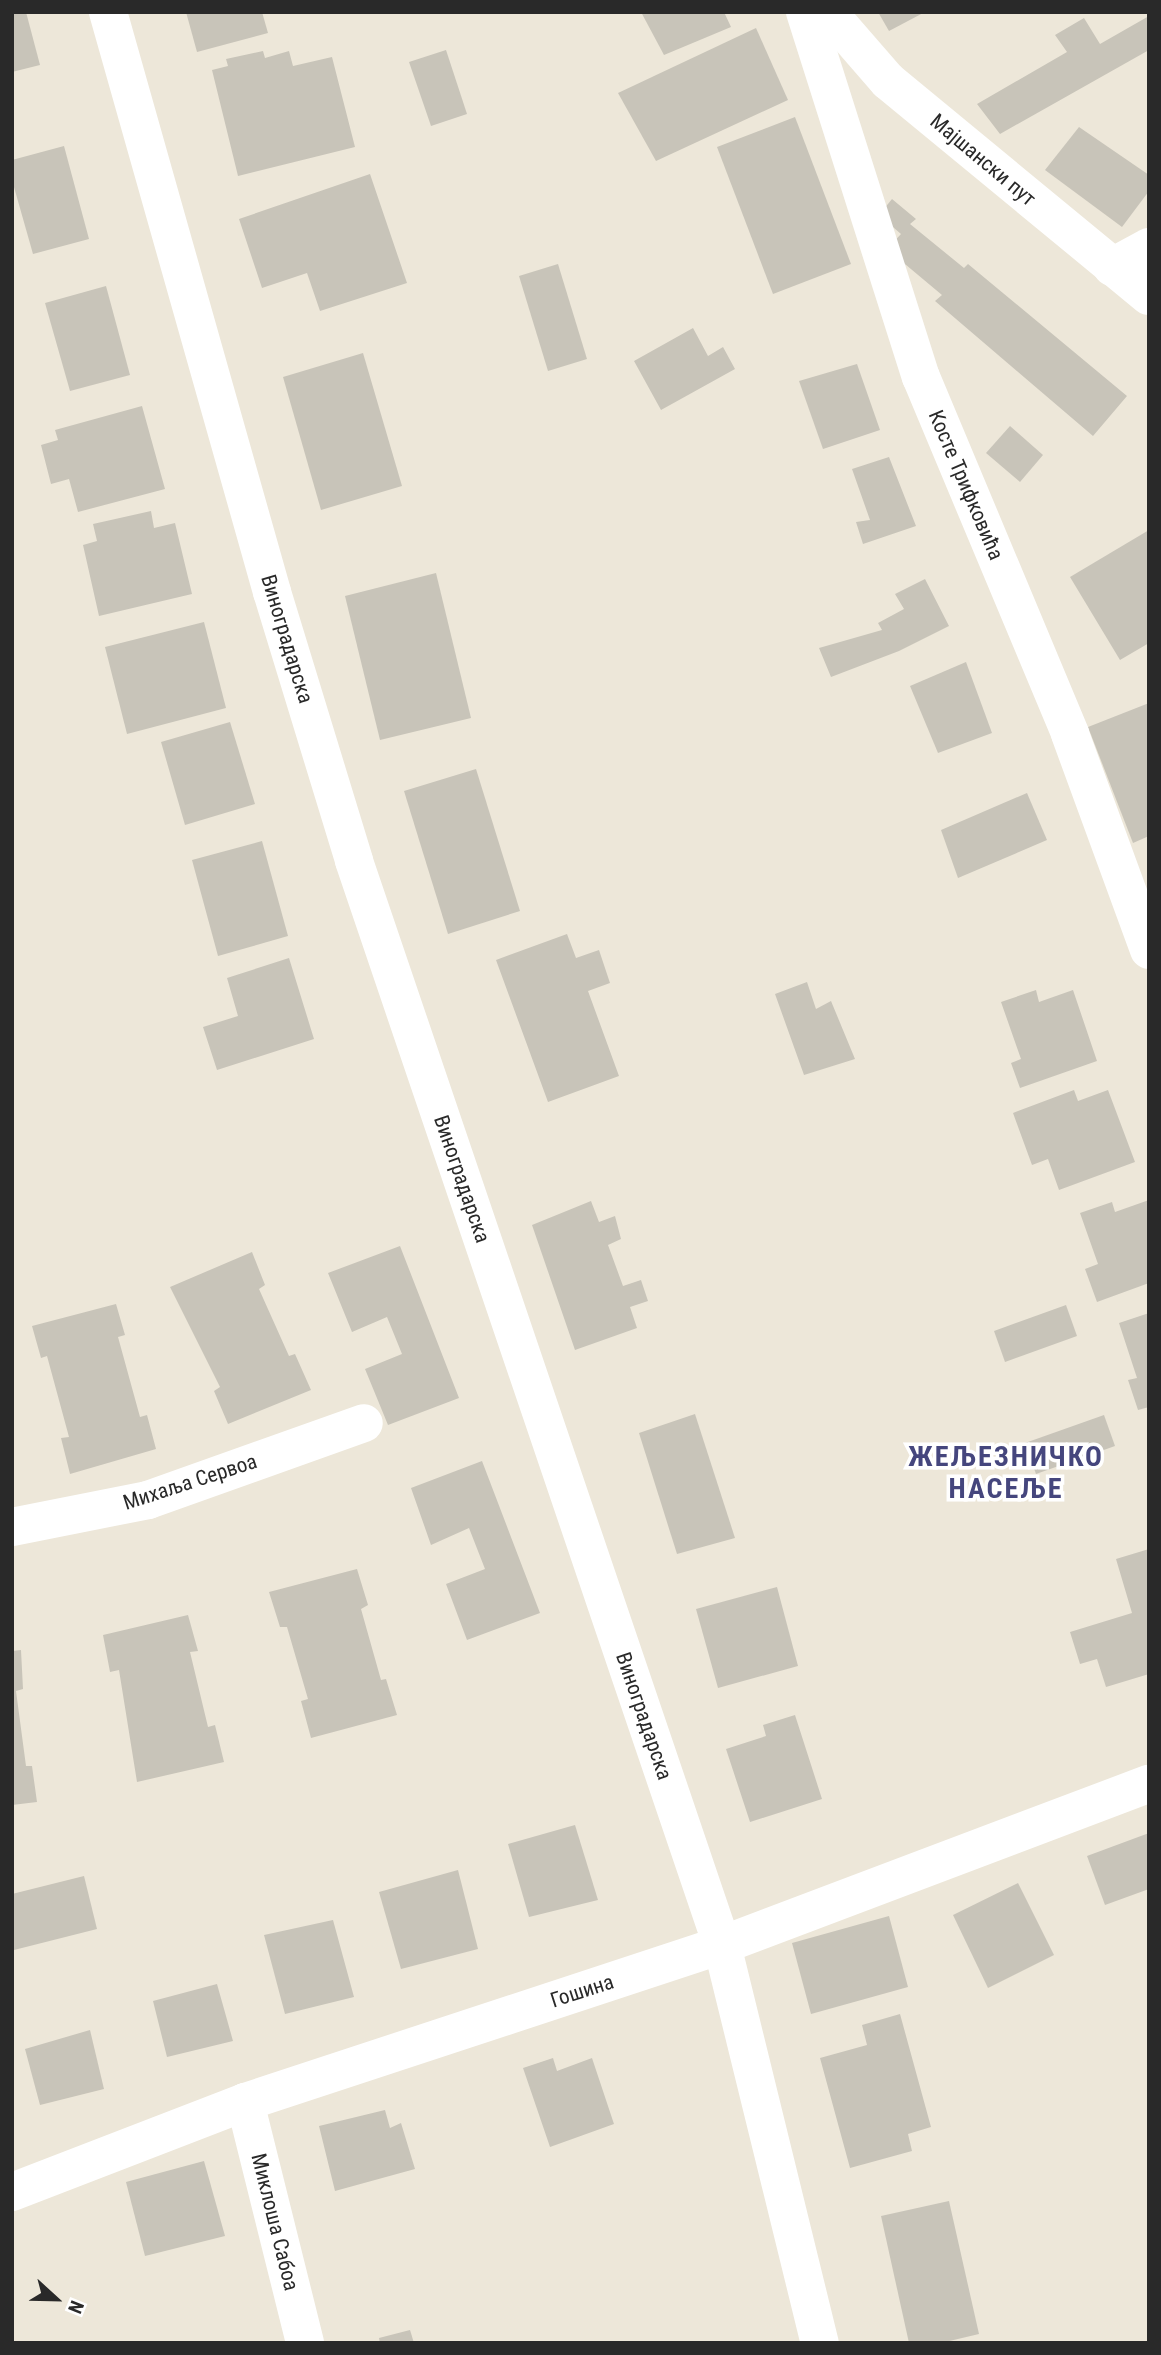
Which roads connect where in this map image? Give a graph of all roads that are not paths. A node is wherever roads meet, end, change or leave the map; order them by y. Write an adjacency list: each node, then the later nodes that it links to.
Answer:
1 (108, 12): 11 (street, Виноградарска)
2 (804, 12): 7 (street, Косте Трифковића)
3 (828, 12): 5 (street, Мајшански пут)
4 (1149, 247): 5 (street)
5 (1112, 267): 6 (street, Мајшански пут)
6 (1149, 296)
7 (1149, 950)
8 (364, 1423): 9 (street, Михаља Сервоа)
9 (12, 1527)
10 (1149, 1784): 11 (street, Гошина)
11 (722, 1945): 12 (street, Гошина); 15 (street, Виноградарска)
12 (245, 2102): 13 (street, Гошина); 14 (street, Миклоша Сабоа)
13 (12, 2192)
14 (305, 2343)
15 (820, 2343)

